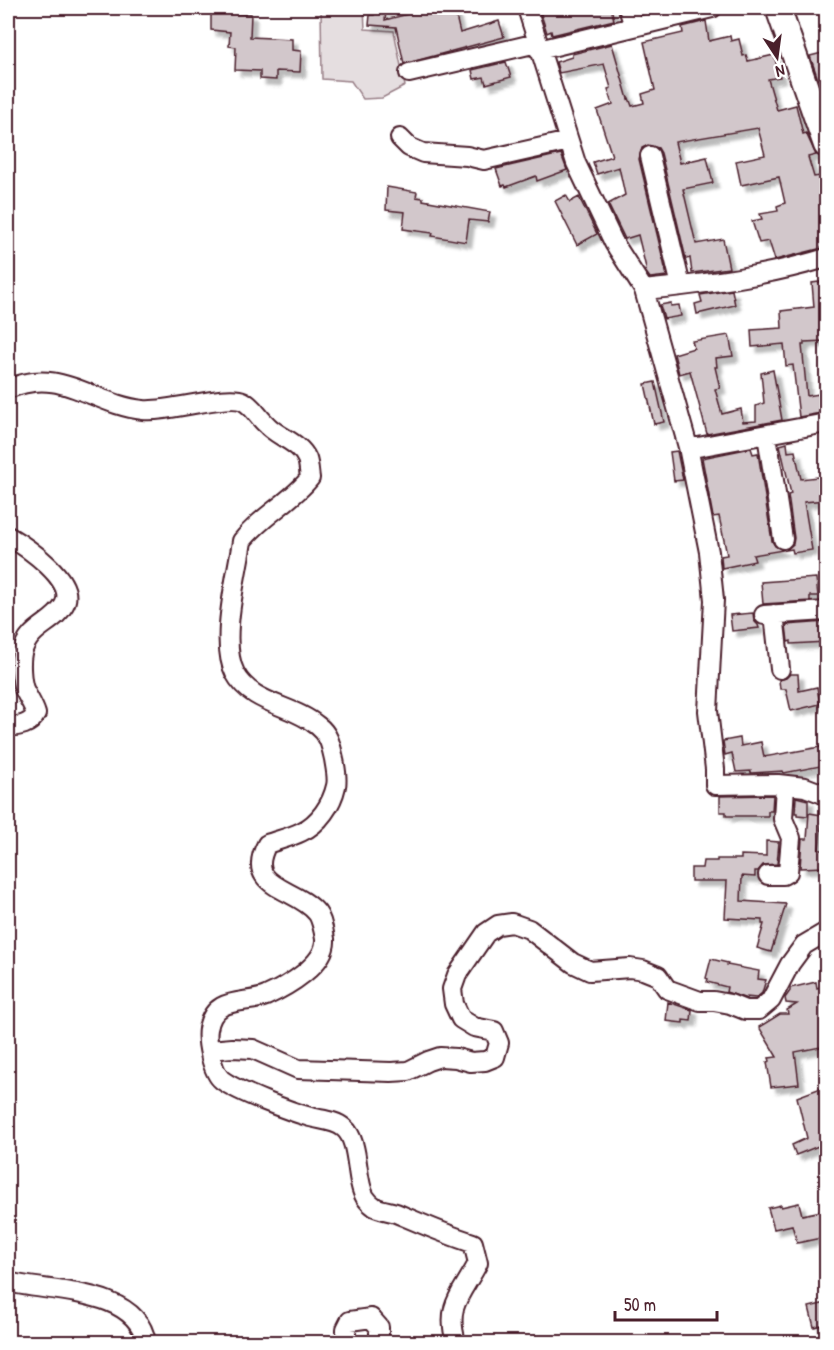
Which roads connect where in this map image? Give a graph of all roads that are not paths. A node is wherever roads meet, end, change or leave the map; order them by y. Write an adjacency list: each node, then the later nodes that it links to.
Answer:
1 (527, 8): 6 (street)
2 (628, 8): 5 (street)
3 (712, 8): 5 (street)
4 (778, 8): 9 (main road)
5 (634, 26): 6 (street)
6 (538, 46): 7 (street); 10 (street)
7 (409, 73)
8 (400, 138): 10 (street)
9 (825, 138)
10 (569, 141): 14 (street)
11 (650, 156): 13 (street)
12 (826, 258): 13 (street)
13 (681, 286): 14 (street)
14 (644, 290): 18 (street)
15 (8, 389): 28 (street)
16 (826, 423): 17 (street)
17 (766, 435): 18 (street); 20 (street)
18 (688, 447): 24 (street)
19 (8, 536): 23 (street)
20 (783, 539)
21 (826, 611): 22 (street)
22 (780, 669)
23 (8, 727)
24 (785, 785): 25 (street); 26 (street)
25 (826, 795)
26 (768, 875)
27 (826, 932): 28 (street)
28 (210, 1050): 33 (street)
29 (8, 1282): 30 (street)
30 (146, 1342)
31 (346, 1342): 32 (street)
32 (379, 1342)
33 (456, 1342)

